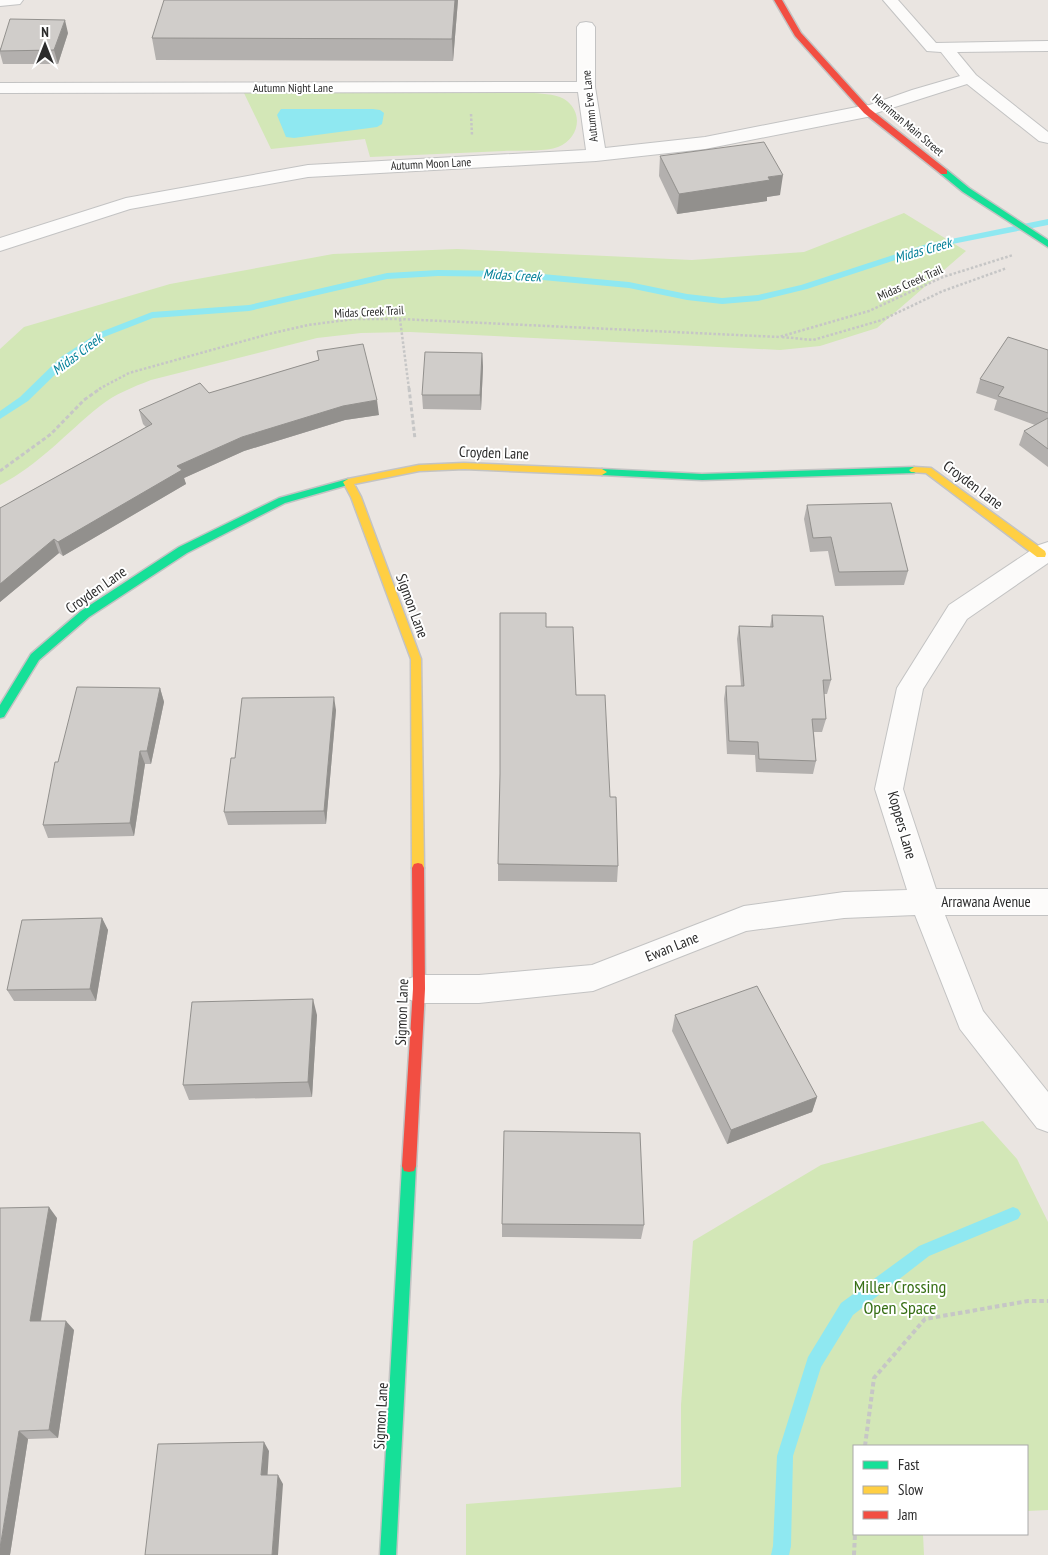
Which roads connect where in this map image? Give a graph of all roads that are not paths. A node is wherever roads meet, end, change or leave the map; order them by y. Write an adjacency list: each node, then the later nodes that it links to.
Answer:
1 (0, 0): 2 (street)
2 (14, 0)
3 (778, 0): 11 (street, Herriman Main Street)
4 (890, 0): 7 (lane)
5 (586, 27): 9 (street, Autumn Eve Lane)
6 (1048, 46): 7 (lane)
7 (945, 48): 8 (lane)
8 (970, 78): 11 (lane); 12 (lane)
9 (586, 87): 10 (street, Autumn Night Lane); 13 (street, Autumn Eve Lane)
10 (0, 88)
11 (867, 111): 13 (street, Autumn Moon Lane); 14 (street, Herriman Main Street)
12 (1048, 138)
13 (596, 155): 15 (street, Autumn Moon Lane)
14 (1048, 244)
15 (0, 245)
16 (348, 482): 17 (street, Croyden Lane); 18 (street, Croyden Lane); 21 (street, Sigmon Lane)
17 (1044, 552): 19 (street, Koppers Lane)
18 (0, 714)
19 (925, 902): 20 (street, Arrawana Avenue); 21 (street, Ewan Lane); 22 (street, Koppers Lane)
20 (1048, 902)
21 (419, 989): 23 (street, Sigmon Lane)
22 (1048, 1117)
23 (388, 1555)

